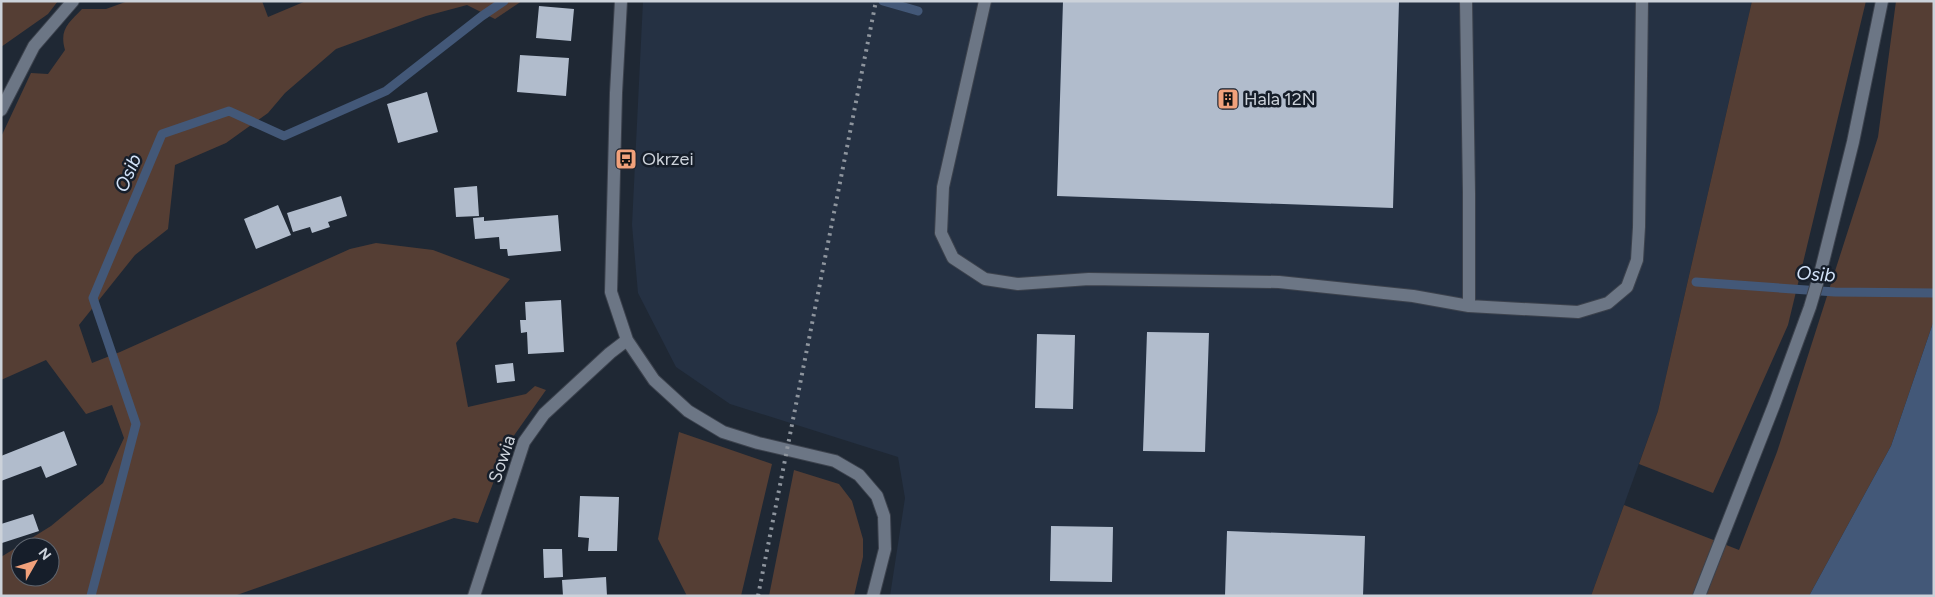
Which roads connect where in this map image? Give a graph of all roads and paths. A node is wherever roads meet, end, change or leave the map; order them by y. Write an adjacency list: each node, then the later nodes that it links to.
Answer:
1 (73, 1): 7 (street)
2 (621, 1): 9 (street)
3 (985, 1): 8 (street)
4 (1466, 1): 8 (street)
5 (1642, 1): 8 (street)
6 (1882, 1): 12 (street)
7 (1, 110)
8 (1469, 306)
9 (627, 340): 10 (street, Sowia); 11 (street)
10 (474, 596)
11 (873, 596)
12 (1699, 596)

